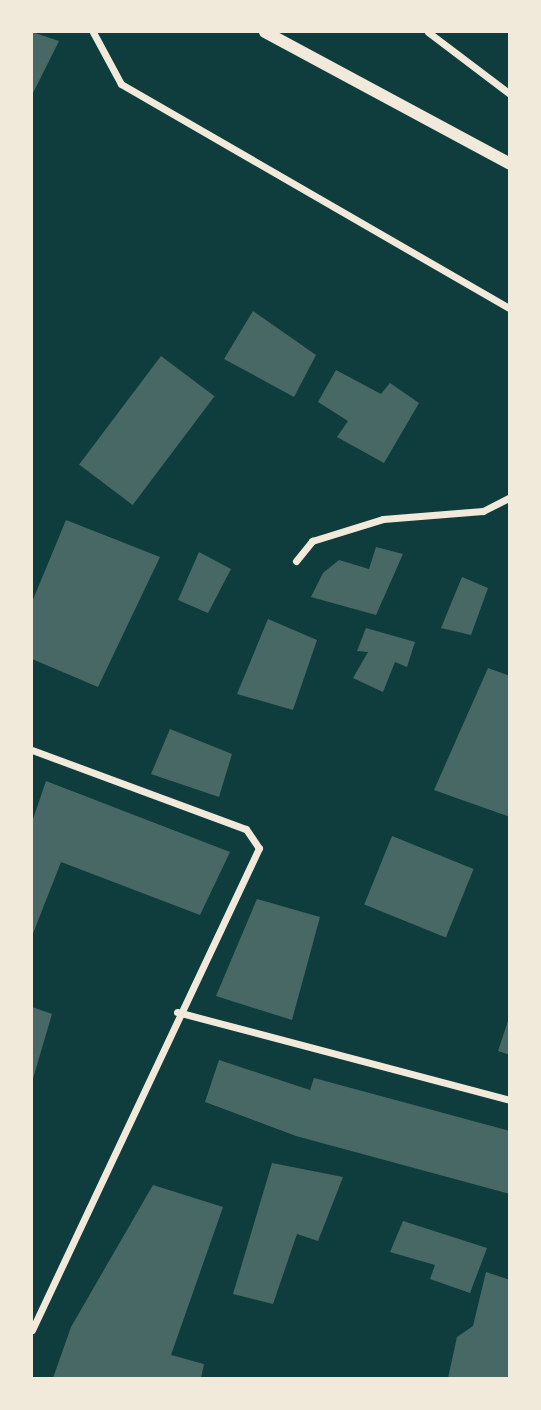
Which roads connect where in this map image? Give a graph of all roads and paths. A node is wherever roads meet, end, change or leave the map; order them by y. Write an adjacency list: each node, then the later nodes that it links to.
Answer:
1 (93, 32): 6 (street)
2 (265, 32): 5 (street)
3 (428, 32): 4 (street)
4 (509, 94)
5 (509, 164)
6 (509, 309)
7 (509, 497): 8 (street)
8 (296, 561)
9 (32, 750): 10 (street)
10 (177, 1012): 11 (street); 12 (street)
11 (509, 1100)
12 (32, 1330)

